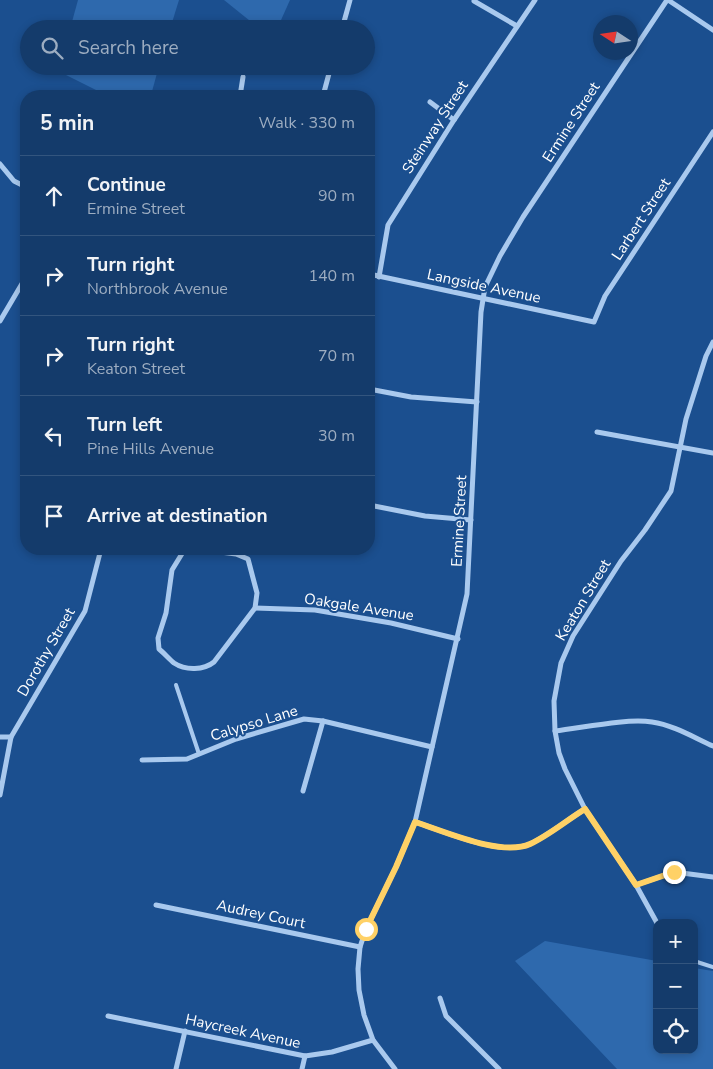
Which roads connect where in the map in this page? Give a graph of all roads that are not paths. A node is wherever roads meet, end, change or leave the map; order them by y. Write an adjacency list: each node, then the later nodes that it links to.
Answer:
1 (350, 0): 5 (street)
2 (535, 0): 6 (street, Steinway Street)
3 (667, 0): 7 (street); 20 (street, Ermine Street)
4 (474, 1): 6 (street)
5 (344, 20)
6 (517, 26): 13 (street, Steinway Street)
7 (713, 30)
8 (329, 75): 11 (street)
9 (243, 77): 10 (street)
10 (241, 90)
11 (325, 90)
12 (430, 102): 13 (street)
13 (454, 120): 18 (street, Steinway Street)
14 (713, 132): 22 (street, Larbert Street)
15 (0, 164): 16 (street)
16 (20, 184)
17 (375, 276): 18 (street, Langside Avenue)
18 (379, 277): 20 (street, Langside Avenue)
19 (20, 287): 21 (street)
20 (483, 298): 22 (street, Langside Avenue); 25 (street, Ermine Street)
21 (0, 321)
22 (594, 322)
23 (713, 342): 27 (street, Keaton Street)
24 (375, 390): 25 (street)
25 (477, 402): 30 (street, Ermine Street)
26 (598, 432): 27 (street)
27 (680, 447): 28 (street); 38 (street, Keaton Street)
28 (713, 453)
29 (375, 506): 30 (street)
30 (471, 520): 35 (street, Ermine Street)
31 (99, 555): 40 (street, Dorothy Street)
32 (181, 555): 34 (street)
33 (238, 555): 34 (street)
34 (255, 608): 35 (street, Oakgale Avenue)
35 (458, 639): 42 (street, Ermine Street)
36 (176, 685): 43 (lane)
37 (323, 721): 42 (street, Calypso Lane); 43 (street, Calypso Lane); 45 (street)
38 (555, 731): 41 (street); 47 (street, Keaton Street)
39 (0, 737): 40 (street)
40 (11, 737): 46 (street, Dorothy Street)
41 (713, 746)
42 (432, 747): 48 (street, Ermine Street)
43 (199, 754): 44 (street, Calypso Lane)
44 (142, 760)
45 (304, 791)
46 (0, 795)
47 (585, 809): 48 (street); 50 (street, Keaton Street)
48 (415, 822): 53 (street, Ermine Street)
49 (713, 877): 50 (street)
50 (636, 885): 52 (street, Keaton Street)
51 (156, 905): 53 (street, Audrey Court)
52 (655, 919)
53 (360, 947): 59 (street, Ermine Street)
54 (698, 962): 55 (lane)
55 (713, 967)
56 (440, 998): 64 (street)
57 (108, 1016): 58 (street, Haycreek Avenue)
58 (184, 1031): 60 (street, Haycreek Avenue); 61 (street)
59 (373, 1040): 60 (street, Haycreek Avenue); 63 (street, Ermine Street)
60 (305, 1056): 62 (street)
61 (176, 1069)
62 (302, 1069)
63 (395, 1069)
64 (499, 1069)

